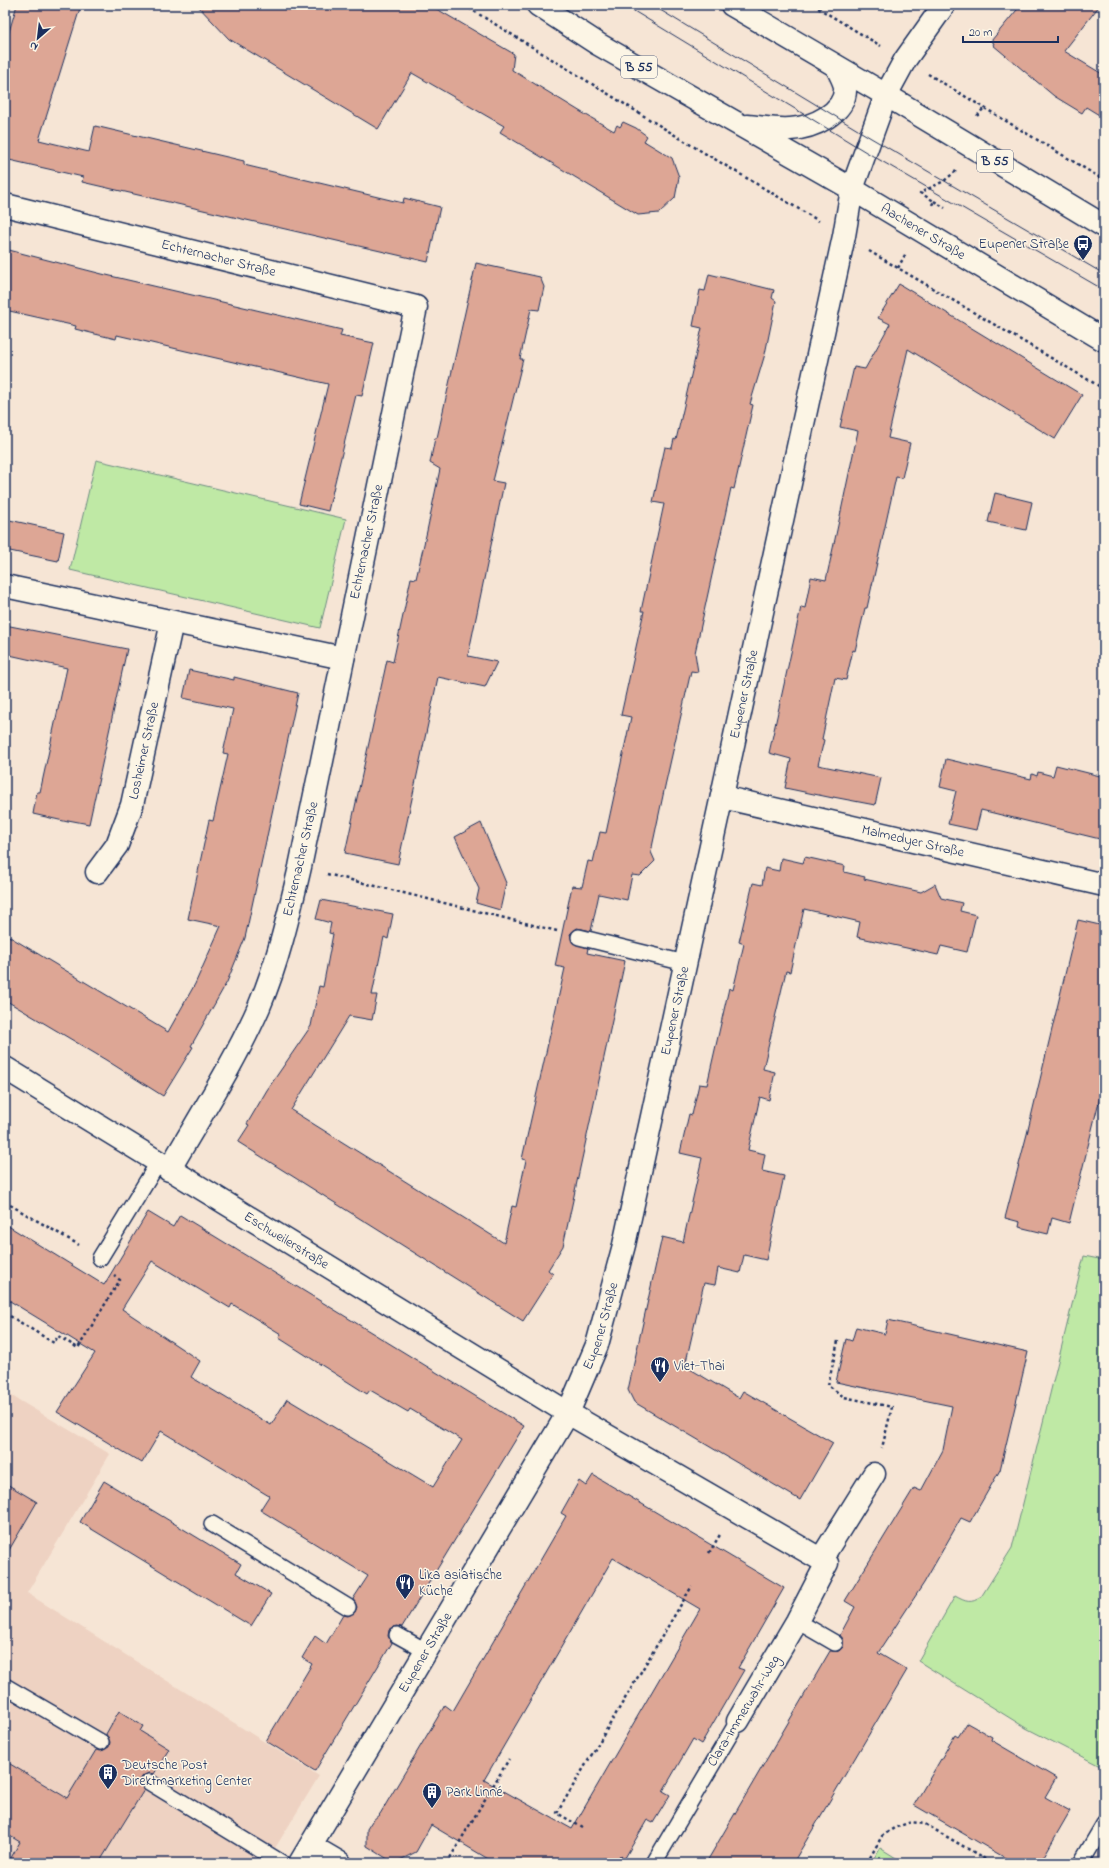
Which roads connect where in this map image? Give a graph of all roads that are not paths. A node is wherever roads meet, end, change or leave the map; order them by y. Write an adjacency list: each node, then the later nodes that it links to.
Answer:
1 (538, 5): 6 (street, Aachener Straße / B 55)
2 (732, 5): 4 (street, B 55)
3 (944, 5): 5 (street, Eupener Straße)
4 (837, 67): 5 (street, B 55); 6 (street, Aachener Straße)
5 (886, 95): 7 (street, Eupener Straße); 9 (street, B 55)
6 (742, 125): 7 (street, Aachener Straße / B 55)
7 (852, 189): 10 (street, Aachener Straße / B 55); 14 (street, Eupener Straße)
8 (5, 205): 13 (street, Echternacher Straße)
9 (1104, 226)
10 (1104, 340)
11 (5, 586): 12 (street)
12 (172, 622): 13 (street); 15 (street, Losheimer Straße)
13 (343, 658): 20 (street, Echternacher Straße)
14 (722, 797): 16 (street, Malmedyer Straße); 18 (street, Eupener Straße)
15 (97, 872)
16 (1104, 885)
17 (579, 937): 18 (lane)
18 (685, 963): 22 (street, Eupener Straße)
19 (5, 1068): 20 (street, Eschweilerstraße)
20 (163, 1166): 21 (lane); 22 (street, Eschweilerstraße)
21 (100, 1258)
22 (568, 1413): 25 (street); 30 (street, Eupener Straße)
23 (874, 1474): 25 (street)
24 (212, 1524): 26 (lane)
25 (821, 1559): 27 (street, Clara-Immerwahr-Weg)
26 (348, 1607)
27 (798, 1621): 29 (lane); 32 (street, Clara-Immerwahr-Weg)
28 (397, 1635): 30 (lane)
29 (835, 1642)
30 (426, 1651): 36 (street, Eupener Straße)
31 (5, 1686): 33 (lane)
32 (738, 1721): 39 (lane, Clara-Immerwahr-Weg)
33 (101, 1742)
34 (149, 1782): 37 (lane)
35 (1104, 1824): 40 (lane)
36 (306, 1854): 38 (street)
37 (282, 1863)
38 (340, 1863)
39 (654, 1863)
40 (1081, 1863)

